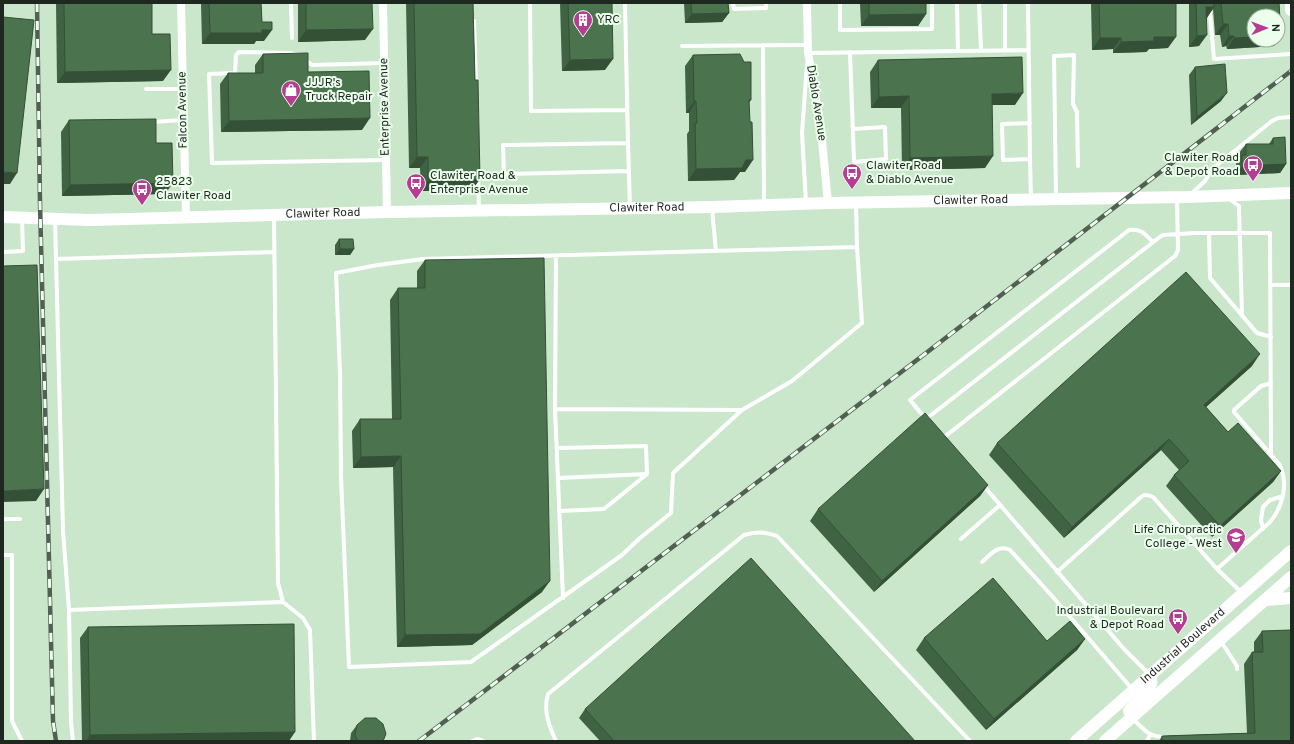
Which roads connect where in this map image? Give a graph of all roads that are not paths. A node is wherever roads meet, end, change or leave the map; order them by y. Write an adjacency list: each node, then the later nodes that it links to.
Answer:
1 (181, 3): 30 (street, Falcon Avenue)
2 (291, 3): 19 (lane)
3 (383, 3): 29 (street, Enterprise Avenue)
4 (530, 3): 33 (lane)
5 (625, 3): 33 (lane)
6 (734, 3): 7 (lane)
7 (766, 3)
8 (807, 3): 22 (street, Diablo Avenue)
9 (840, 3): 10 (lane)
10 (932, 3)
11 (957, 3): 26 (lane)
12 (979, 3): 23 (lane)
13 (1005, 3): 24 (lane)
14 (1028, 3): 25 (lane)
15 (1210, 3): 28 (lane)
16 (1290, 3): 17 (street)
17 (1291, 10)
18 (474, 21): 32 (lane)
19 (292, 38)
20 (763, 45): 21 (lane); 22 (lane); 53 (lane)
21 (682, 46)
22 (808, 49): 27 (lane); 51 (street, Diablo Avenue); 52 (lane)
23 (980, 50): 24 (lane); 26 (lane)
24 (1005, 50): 25 (lane)
25 (1029, 50): 37 (lane)
26 (958, 51): 27 (lane)
27 (850, 52): 38 (lane)
28 (1291, 54)
29 (384, 63): 41 (street, Enterprise Avenue); 41 (lane)
30 (183, 88): 31 (lane); 35 (street, Falcon Avenue)
31 (146, 89)
32 (476, 92)
33 (627, 110): 39 (lane)
34 (1291, 117): 47 (lane)
35 (184, 120): 36 (lane); 60 (street, Falcon Avenue)
36 (146, 122)
37 (1030, 123): 40 (lane); 40 (lane)
38 (853, 130): 38 (lane)
39 (628, 143): 44 (lane); 44 (lane)
40 (1030, 159): 48 (lane)
41 (386, 160): 57 (street, Enterprise Avenue)
42 (1078, 166): 49 (lane)
43 (478, 171): 56 (lane)
44 (629, 171): 55 (lane)
45 (1291, 193): 46 (street, Clawiter Road)
46 (1225, 195): 47 (street, Clawiter Road); 64 (lane)
47 (1182, 196): 49 (street, Clawiter Road); 65 (lane)
48 (1030, 199): 49 (street, Clawiter Road); 50 (street, Clawiter Road)
49 (1056, 199)
50 (856, 202): 51 (street, Clawiter Road); 67 (lane)
51 (828, 203): 52 (street, Clawiter Road)
52 (806, 204): 53 (street, Clawiter Road)
53 (764, 205): 54 (street, Clawiter Road)
54 (712, 207): 55 (street, Clawiter Road); 68 (lane)
55 (630, 208): 56 (street, Clawiter Road)
56 (479, 211): 57 (street, Clawiter Road)
57 (387, 212): 58 (street, Clawiter Road)
58 (274, 215): 60 (street, Clawiter Road); 70 (lane)
59 (3, 217): 61 (street, Clawiter Road)
60 (186, 217): 62 (street, Clawiter Road)
61 (22, 218): 62 (street, Clawiter Road); 69 (lane)
62 (55, 220): 72 (lane)
63 (1209, 233): 64 (lane); 65 (lane); 75 (lane)
64 (1240, 233): 73 (lane); 75 (lane)
65 (1178, 234): 66 (lane); 83 (lane)
66 (1153, 242): 80 (lane); 80 (lane)
67 (857, 247): 68 (lane); 79 (lane)
68 (716, 251): 71 (lane)
69 (3, 252)
70 (274, 252): 72 (lane); 107 (lane)
71 (556, 256): 78 (lane); 104 (lane)
72 (57, 259): 108 (lane)
73 (1270, 285): 74 (lane); 76 (lane)
74 (1291, 285)
75 (1242, 316): 76 (lane)
76 (1271, 337): 77 (lane)
77 (1271, 383): 86 (lane); 86 (lane)
78 (555, 409): 79 (lane); 85 (lane)
79 (742, 410): 104 (lane)
80 (926, 419): 81 (lane)
81 (930, 424)
82 (939, 433): 83 (lane)
83 (943, 438): 84 (lane)
84 (946, 442)
85 (557, 448): 87 (lane); 88 (lane)
86 (1271, 455): 90 (lane)
87 (647, 474): 88 (lane); 92 (lane)
88 (558, 478): 92 (lane)
89 (980, 481): 91 (lane)
90 (1283, 496): 95 (lane); 95 (lane)
91 (1000, 505): 96 (lane); 101 (lane)
92 (559, 511): 104 (lane)
93 (3, 519): 94 (lane)
94 (20, 519)
95 (1263, 529): 100 (lane)
96 (961, 539)
97 (1291, 551): 103 (street, Industrial Boulevard)
98 (3, 555): 117 (lane)
99 (982, 562): 112 (lane)
100 (1217, 569): 101 (lane); 103 (lane)
101 (1057, 572): 111 (lane)
102 (1291, 577): 106 (street, Industrial Boulevard)
103 (1243, 593): 111 (street, Industrial Boulevard)
104 (563, 598)
105 (1291, 598): 106 (street)
106 (1265, 600): 109 (street, Industrial Boulevard)
107 (283, 602): 108 (lane); 119 (lane)
108 (69, 610): 118 (lane)
109 (1220, 640): 110 (lane); 113 (street, Industrial Boulevard)
110 (1237, 669)
111 (1150, 675): 112 (street, Industrial Boulevard); 114 (street)
112 (1134, 690): 124 (street, Industrial Boulevard)
113 (1132, 717): 114 (street, Industrial Boulevard); 115 (lane)
114 (1117, 730): 125 (street, Industrial Boulevard)
115 (1150, 735): 116 (lane); 126 (lane)
116 (1168, 737)
117 (22, 741)
118 (73, 741)
119 (314, 741)
120 (472, 741): 121 (lane)
121 (482, 741)
122 (556, 741): 123 (lane)
123 (970, 741)
124 (1076, 741)
125 (1105, 741)
126 (1147, 741)

